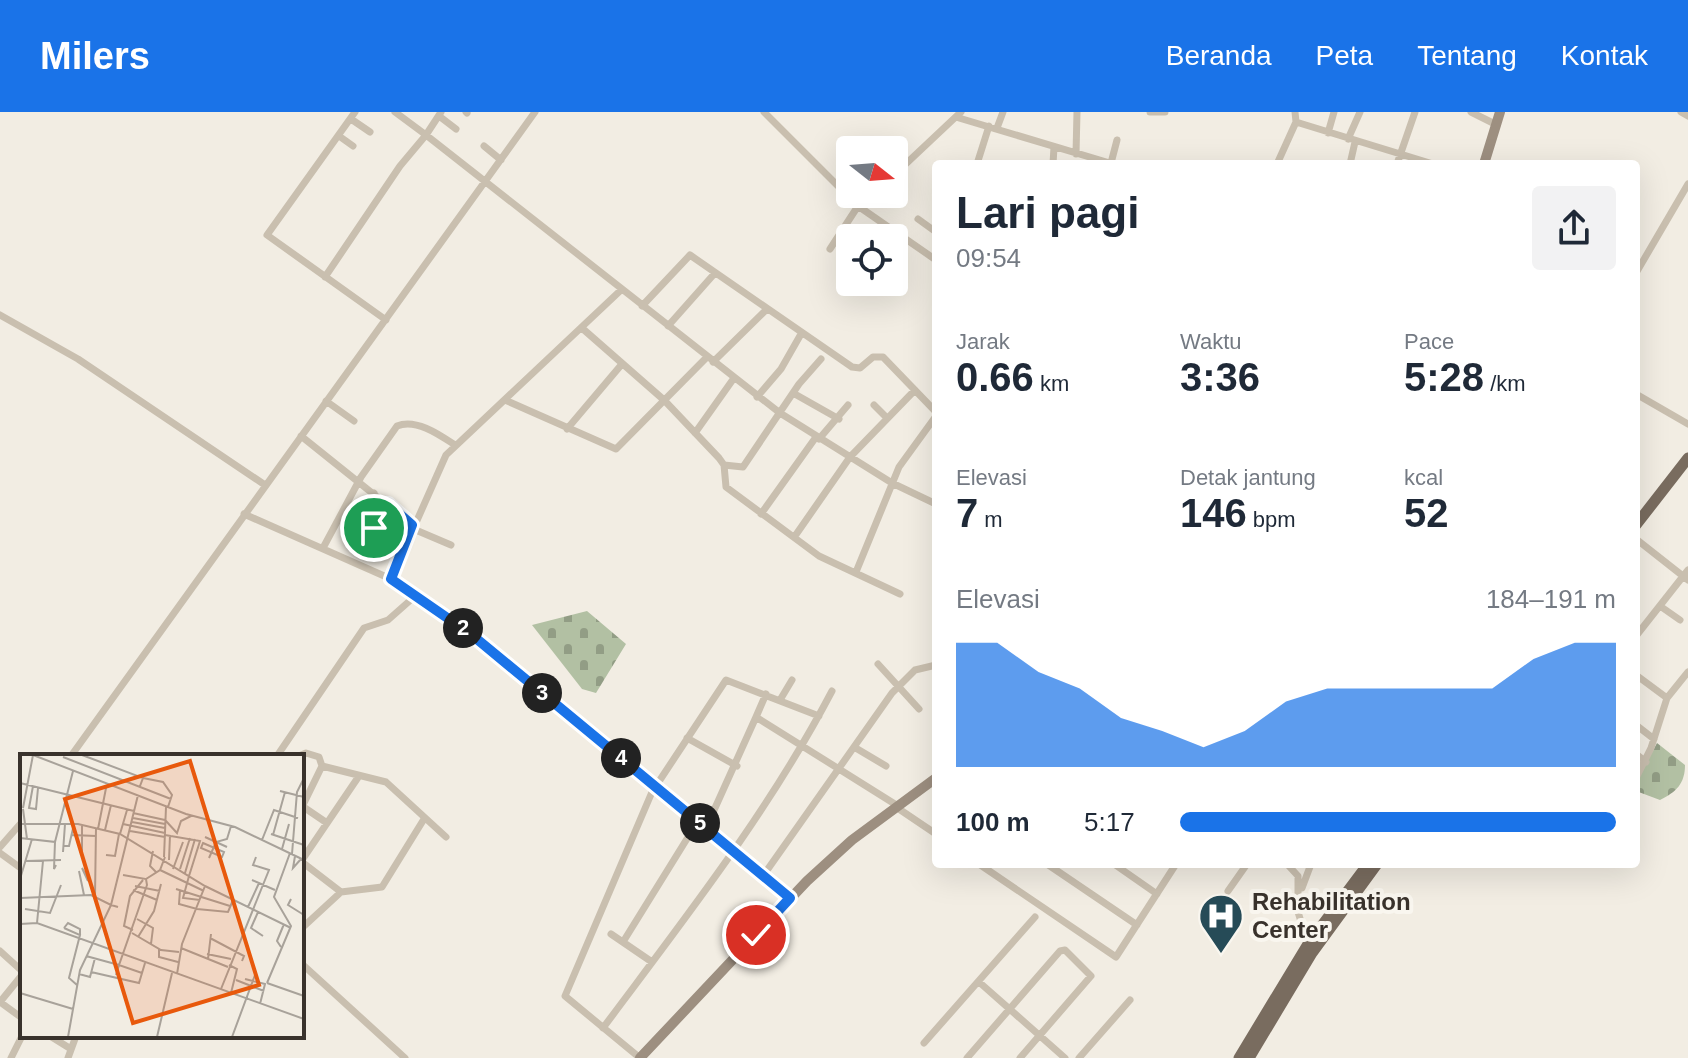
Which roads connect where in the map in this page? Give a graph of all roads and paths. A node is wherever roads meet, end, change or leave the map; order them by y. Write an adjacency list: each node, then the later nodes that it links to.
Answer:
1 (395, 112): 25 (street)
2 (535, 112): 34 (street)
3 (764, 112): 46 (street)
4 (1003, 112): 21 (street)
5 (1077, 112): 33 (street)
6 (1150, 112): 7 (street)
7 (1165, 112)
8 (1295, 112): 19 (street)
9 (1334, 112): 24 (street)
10 (1360, 112): 28 (street)
11 (1415, 112): 32 (street)
12 (1471, 112): 20 (street)
13 (1500, 112): 20 (street)
14 (1681, 112): 18 (street)
15 (440, 114): 22 (street); 25 (street)
16 (353, 115): 23 (street); 26 (street)
17 (960, 115): 21 (street); 44 (street)
18 (1688, 116)
19 (1296, 122): 24 (street); 39 (street)
20 (1497, 125): 43 (street)
21 (993, 127): 31 (street); 35 (street)
22 (456, 129)
23 (370, 132)
24 (1328, 133): 28 (street)
25 (426, 135): 45 (street); 56 (street)
26 (339, 136): 29 (street); 56 (street)
27 (1117, 140): 38 (street)
28 (1352, 140): 32 (street); 40 (street)
29 (353, 146)
30 (484, 146): 34 (street)
31 (1054, 147): 33 (street); 36 (street)
32 (1400, 153): 41 (street); 42 (street)
33 (1076, 154): 37 (street)
34 (501, 160): 45 (street)
35 (979, 160)
36 (1053, 160)
37 (1098, 160)
38 (1113, 160)
39 (1279, 160)
40 (1350, 160)
41 (1398, 160)
42 (1421, 160)
43 (1485, 160)
44 (908, 162)
45 (484, 183): 57 (street); 61 (street)
46 (836, 184)
47 (1688, 184): 54 (street)
48 (857, 208): 52 (street)
49 (861, 208): 53 (street)
50 (918, 219): 51 (street)
51 (932, 229)
52 (830, 249)
53 (932, 257)
54 (1640, 266)
55 (715, 273): 58 (street); 59 (street); 62 (street)
56 (325, 277): 61 (street)
57 (621, 290): 58 (street); 63 (street)
58 (642, 306): 62 (street)
59 (766, 310): 64 (street); 66 (street)
60 (0, 315): 97 (street)
61 (386, 320): 75 (street)
62 (668, 326): 66 (street)
63 (583, 329): 67 (street); 73 (street)
64 (801, 334): 69 (street); 72 (street)
65 (821, 359): 70 (street)
66 (710, 360): 68 (street); 74 (street)
67 (622, 364): 74 (street); 85 (street)
68 (734, 378): 72 (street); 86 (street)
69 (915, 390): 78 (street); 80 (street)
70 (793, 393): 79 (street); 81 (street)
71 (1640, 396): 84 (street)
72 (757, 397): 79 (street)
73 (505, 400): 85 (street); 89 (street)
74 (664, 400): 85 (street); 86 (street)
75 (326, 401): 83 (street); 87 (street)
76 (848, 405): 81 (street)
77 (874, 405): 80 (street)
78 (932, 409)
79 (780, 413): 88 (street); 92 (street)
80 (886, 417): 90 (street)
81 (839, 419): 88 (street)
82 (932, 419): 95 (street)
83 (354, 421)
84 (1688, 424)
85 (567, 429)
86 (695, 433): 92 (street)
87 (301, 436): 94 (street); 97 (street)
88 (817, 438): 90 (street); 102 (street)
89 (455, 445): 94 (street); 105 (street)
90 (850, 457): 95 (street); 108 (street)
91 (1688, 458): 96 (main road)
92 (724, 465): 102 (street)
93 (1688, 469): 96 (main road)
94 (359, 480): 98 (street); 111 (street)
95 (892, 483): 99 (street); 112 (street)
96 (1674, 483): 104 (main road); 107 (main road)
97 (265, 485): 101 (street)
98 (374, 493): 100 (street); 103 (street)
99 (932, 502)
100 (388, 504): 105 (street); 106 (street)
101 (244, 514): 111 (street); 138 (street)
102 (761, 514): 108 (street)
103 (360, 516)
104 (1640, 521)
105 (412, 527): 110 (street); 114 (street)
106 (374, 528)
107 (1640, 530)
108 (795, 536): 112 (street)
109 (1640, 539): 113 (street)
110 (451, 545)
111 (323, 548): 114 (street)
112 (856, 572): 115 (street)
113 (1686, 576): 117 (street)
114 (391, 579): 116 (street)
115 (900, 594)
116 (414, 597): 139 (street); 150 (street)
117 (1660, 606): 118 (street); 119 (street)
118 (1680, 620)
119 (1640, 630)
120 (878, 664): 125 (street)
121 (932, 666): 125 (street)
122 (1688, 672): 128 (street)
123 (1640, 678): 128 (street)
124 (792, 680): 129 (street)
125 (897, 687): 130 (street); 137 (street)
126 (832, 691): 131 (street)
127 (766, 694): 129 (street); 132 (street); 134 (street)
128 (1667, 698): 135 (street)
129 (780, 700): 131 (street)
130 (919, 709)
131 (819, 716): 136 (street)
132 (756, 717): 136 (street); 144 (street)
133 (1640, 728): 135 (street)
134 (687, 738): 144 (street); 150 (street)
135 (1654, 739): 142 (street)
136 (803, 746): 146 (street); 162 (street)
137 (854, 747): 145 (street); 146 (street)
138 (72, 754)
139 (278, 754)
140 (304, 754): 143 (street)
141 (1640, 757): 142 (street)
142 (1646, 762): 147 (street)
143 (322, 766): 148 (street); 151 (street)
144 (737, 766): 158 (street)
145 (886, 766)
146 (839, 768): 152 (street); 175 (street)
147 (1640, 772)
148 (359, 776): 154 (street); 156 (street)
149 (932, 784): 152 (street)
150 (655, 787): 155 (street); 197 (street)
151 (304, 802)
152 (897, 806): 159 (street); 179 (street)
153 (304, 807): 156 (street)
154 (424, 819): 160 (street); 177 (street)
155 (698, 821): 158 (street); 185 (street)
156 (327, 823): 163 (street)
157 (20, 825): 161 (street)
158 (706, 828): 162 (street)
159 (932, 831)
160 (446, 837)
161 (0, 850): 165 (street)
162 (735, 853): 175 (street); 188 (street)
163 (304, 858)
164 (304, 863): 177 (street)
165 (20, 867)
166 (985, 868): 182 (street)
167 (1053, 868): 182 (street)
168 (1120, 868): 178 (street)
169 (1173, 868): 178 (street)
170 (1244, 868): 176 (street)
171 (1291, 868): 180 (street)
172 (1309, 868): 180 (street)
173 (1365, 868): 186 (main road)
174 (1374, 868): 213 (main road)
175 (763, 876): 179 (street)
176 (1228, 891)
177 (341, 892): 183 (street)
178 (1157, 894): 182 (street)
179 (790, 898): 207 (street)
180 (1298, 898): 186 (street)
181 (1035, 917): 192 (street)
182 (1137, 925)
183 (304, 926)
184 (611, 934): 185 (street)
185 (623, 942): 188 (street)
186 (1308, 944): 212 (main road)
187 (0, 951): 190 (street)
188 (652, 962): 197 (street)
189 (304, 966): 206 (street)
190 (20, 971)
191 (20, 976): 194 (street)
192 (979, 982): 195 (street); 202 (street)
193 (1130, 1000): 211 (street)
194 (0, 1002): 196 (street)
195 (1010, 1009): 198 (street); 198 (street); 208 (street)
196 (20, 1017)
197 (603, 1028): 207 (street)
198 (1040, 1035): 209 (street); 210 (street)
199 (21, 1038): 204 (street)
200 (53, 1038): 203 (street)
201 (75, 1038): 203 (street)
202 (924, 1043)
203 (71, 1049): 205 (street)
204 (11, 1058)
205 (68, 1058)
206 (405, 1058)
207 (640, 1058)
208 (967, 1058)
209 (1020, 1058)
210 (1065, 1058)
211 (1079, 1058)
212 (1239, 1058)
213 (1249, 1058)

